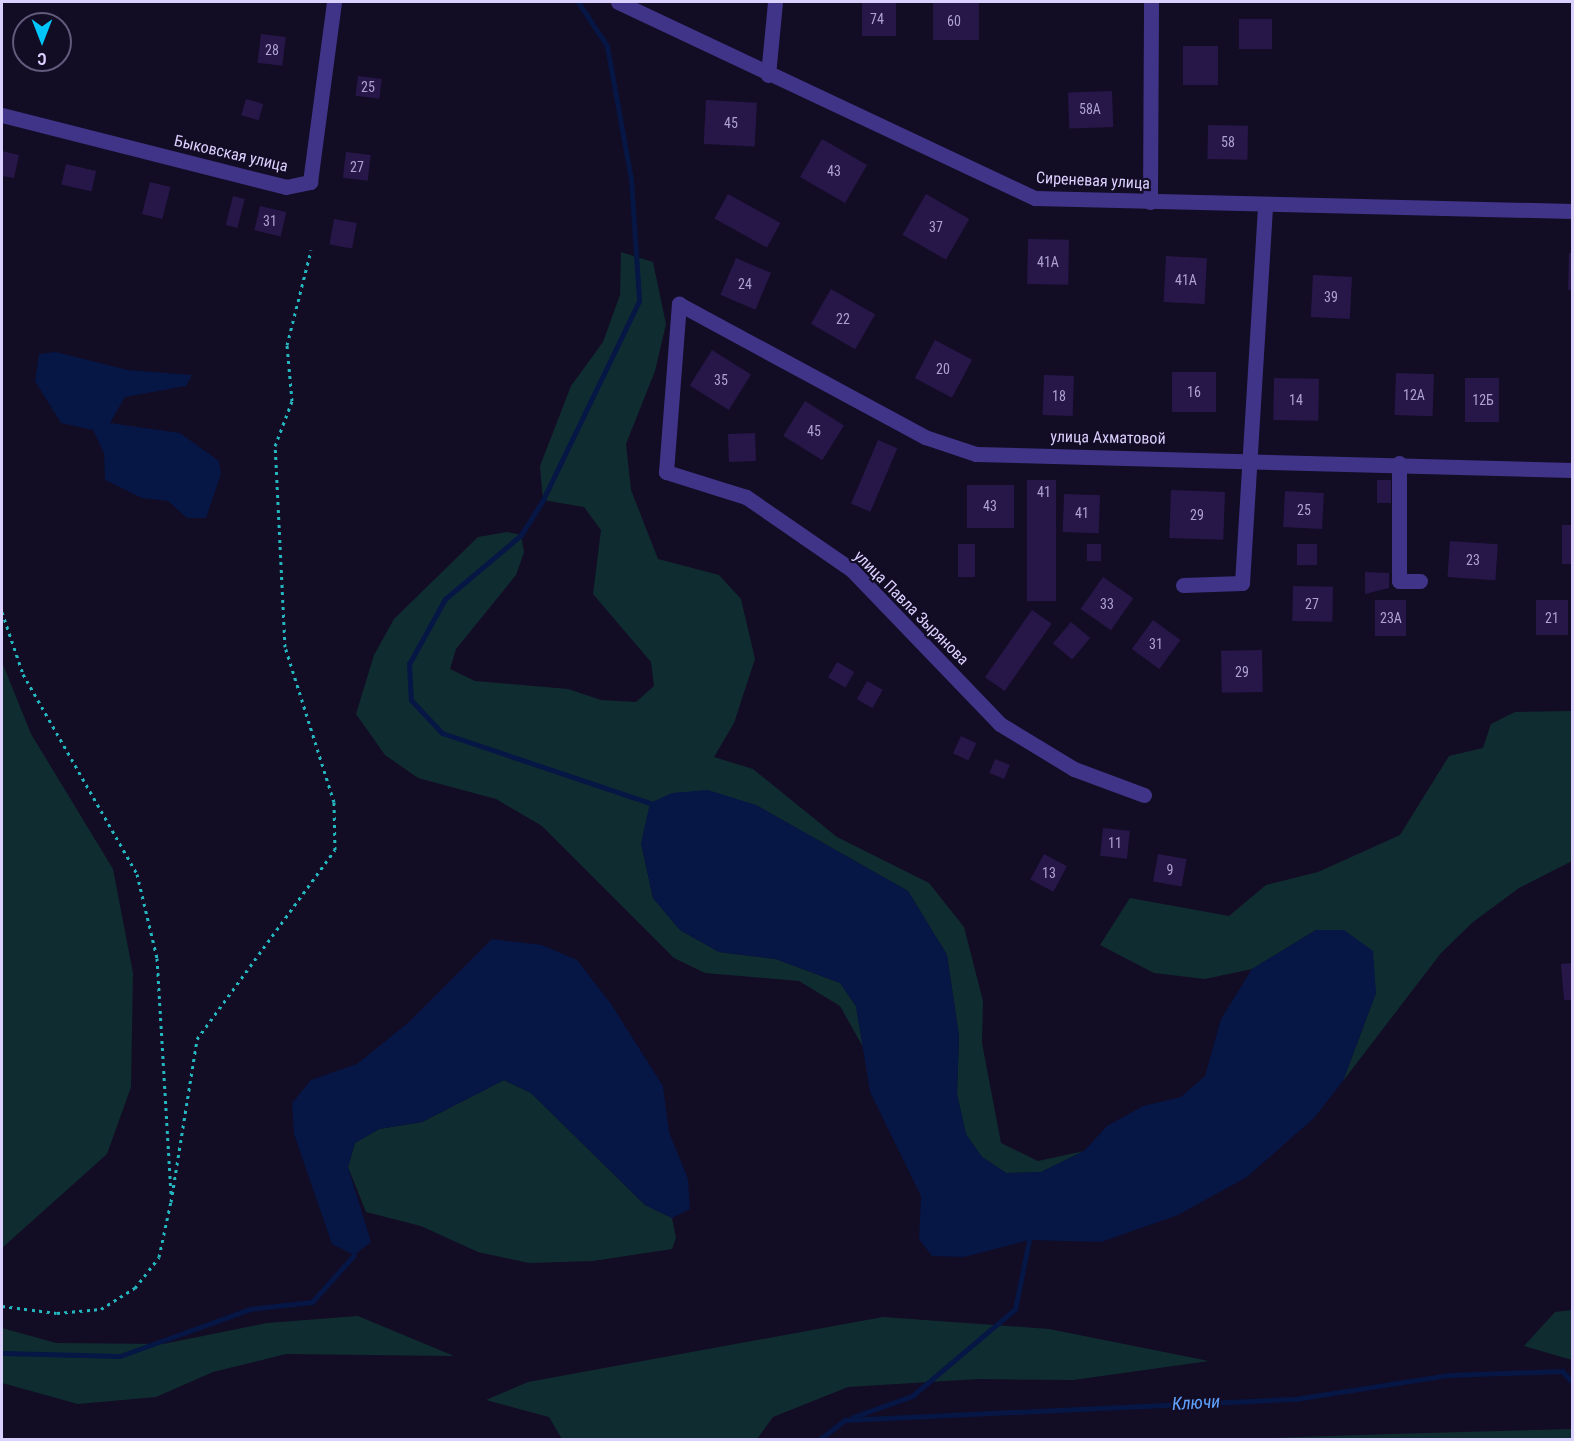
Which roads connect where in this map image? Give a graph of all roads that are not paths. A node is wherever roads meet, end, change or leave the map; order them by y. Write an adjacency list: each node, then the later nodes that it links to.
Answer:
1 (334, 2): 6 (street, Быковская улица)
2 (618, 2): 5 (street, Сиреневая улица)
3 (775, 2): 5 (street)
4 (1151, 2): 7 (street)
5 (768, 75): 7 (street, Сиреневая улица)
6 (2, 115)
7 (1150, 202): 8 (street, Сиреневая улица)
8 (1265, 206): 9 (street, Сиреневая улица); 11 (street)
9 (1572, 211)
10 (679, 304): 11 (street, улица Ахматовой); 16 (street, улица Павла Зырянова)
11 (1251, 458): 12 (street, улица Ахматовой); 15 (street)
12 (1400, 463): 13 (street, улица Ахматовой); 14 (street)
13 (1572, 470)
14 (1420, 581)
15 (1183, 585)
16 (1144, 795)

